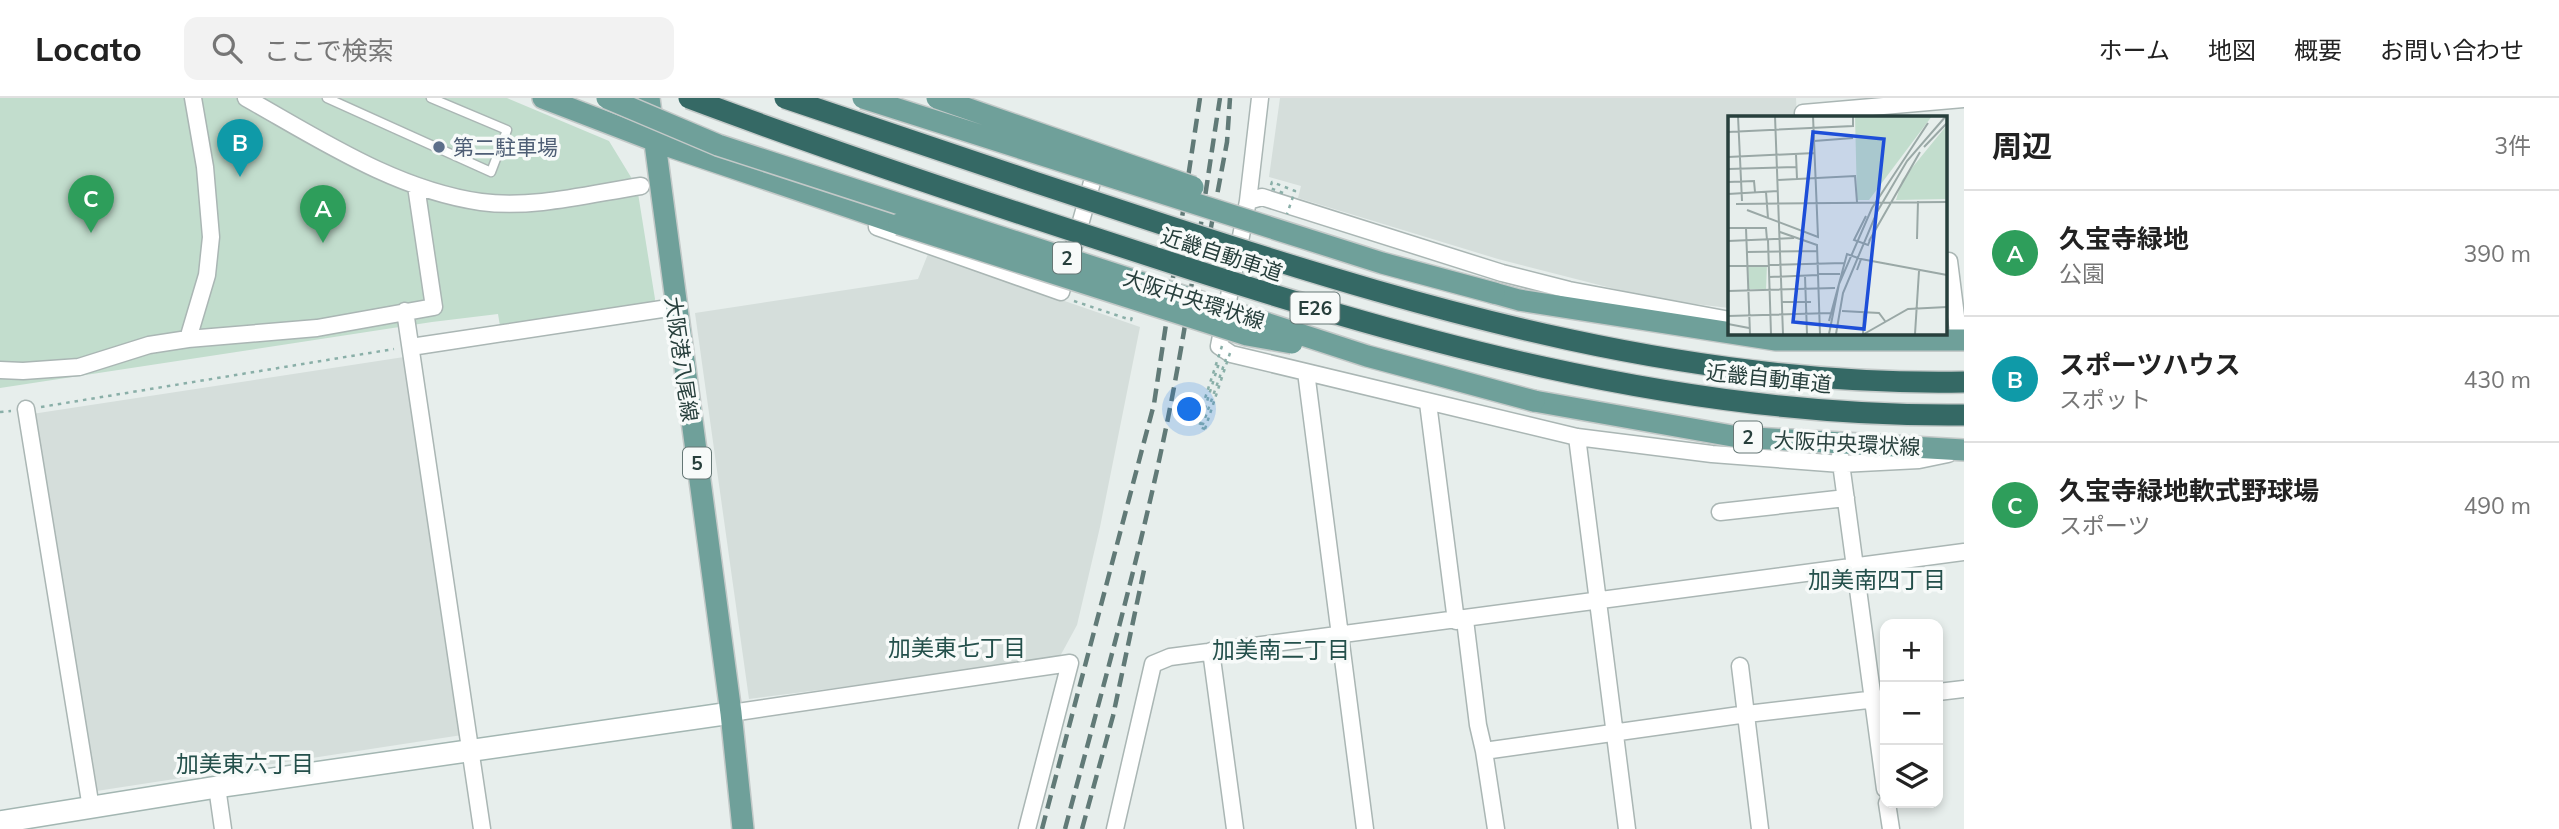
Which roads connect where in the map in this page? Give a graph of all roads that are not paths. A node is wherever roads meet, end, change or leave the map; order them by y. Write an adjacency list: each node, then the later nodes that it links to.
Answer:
1 (193, 98): 29 (street)
2 (246, 98): 18 (street)
3 (327, 98): 4 (lane)
4 (431, 98)
5 (543, 98): 16 (main road, 2)
6 (607, 98): 32 (main road, 大阪中央環状線 / 2, bridge)
7 (649, 98): 16 (main road, 大阪港八尾線 / 5)
8 (690, 98): 38 (highway, 近畿自動車道 / E26, bridge)
9 (785, 98): 35 (highway, 近畿自動車道 / E26, bridge)
10 (863, 98): 22 (main road, bridge)
11 (937, 98): 22 (main road, bridge)
12 (959, 98): 17 (street)
13 (1260, 98): 20 (street)
14 (1964, 99): 15 (street)
15 (1803, 109)
16 (653, 141): 17 (main road, 2); 23 (main road, 大阪港八尾線 / 5)
17 (766, 179): 32 (main road, 2, bridge)
18 (416, 186): 19 (street); 24 (street)
19 (641, 186)
20 (1248, 201): 25 (street); 34 (street)
21 (1952, 260): 30 (street)
22 (1382, 262): 26 (main road, bridge)
23 (675, 307): 31 (street); 54 (main road, 大阪港八尾線 / 5)
24 (406, 318): 29 (street); 31 (street)
25 (1728, 320)
26 (1728, 333)
27 (1737, 334): 28 (main road, bridge)
28 (1826, 336): 30 (main road)
29 (188, 339): 33 (street)
30 (1961, 340)
31 (411, 346): 58 (street)
32 (1367, 356): 41 (main road, 大阪中央環状線 / 2, bridge)
33 (0, 370)
34 (1306, 372): 36 (street); 48 (street)
35 (1964, 382)
36 (1428, 403): 39 (street); 47 (street)
37 (26, 409): 61 (street)
38 (1964, 415)
39 (1577, 437): 41 (street); 46 (street)
40 (1964, 450): 41 (main road, 大阪中央環状線 / 2)
41 (1840, 453): 42 (street)
42 (1846, 498): 43 (street); 45 (street)
43 (1720, 512)
44 (1964, 552): 45 (street)
45 (1855, 567): 46 (street); 53 (street)
46 (1598, 601): 47 (street); 56 (street)
47 (1460, 620): 48 (street); 59 (street)
48 (1338, 634): 49 (street); 70 (street)
49 (1211, 651): 68 (street); 69 (street)
50 (1740, 666): 55 (street)
51 (1964, 689): 52 (street)
52 (1943, 691)
53 (1879, 699): 55 (street); 57 (street)
54 (731, 713): 58 (street); 66 (main road, 大阪港八尾線 / 5); 67 (street)
55 (1746, 715): 56 (street); 73 (street)
56 (1615, 732): 59 (street); 72 (street)
57 (1882, 745)
58 (471, 749): 60 (street); 65 (street)
59 (1485, 751): 71 (street)
60 (217, 787): 61 (street); 64 (street)
61 (91, 808): 63 (street)
62 (1888, 808): 74 (street)
63 (0, 822)
64 (223, 829)
65 (482, 829)
66 (743, 829)
67 (1027, 829)
68 (1115, 829)
69 (1235, 829)
70 (1365, 829)
71 (1496, 829)
72 (1627, 829)
73 (1760, 829)
74 (1891, 829)

